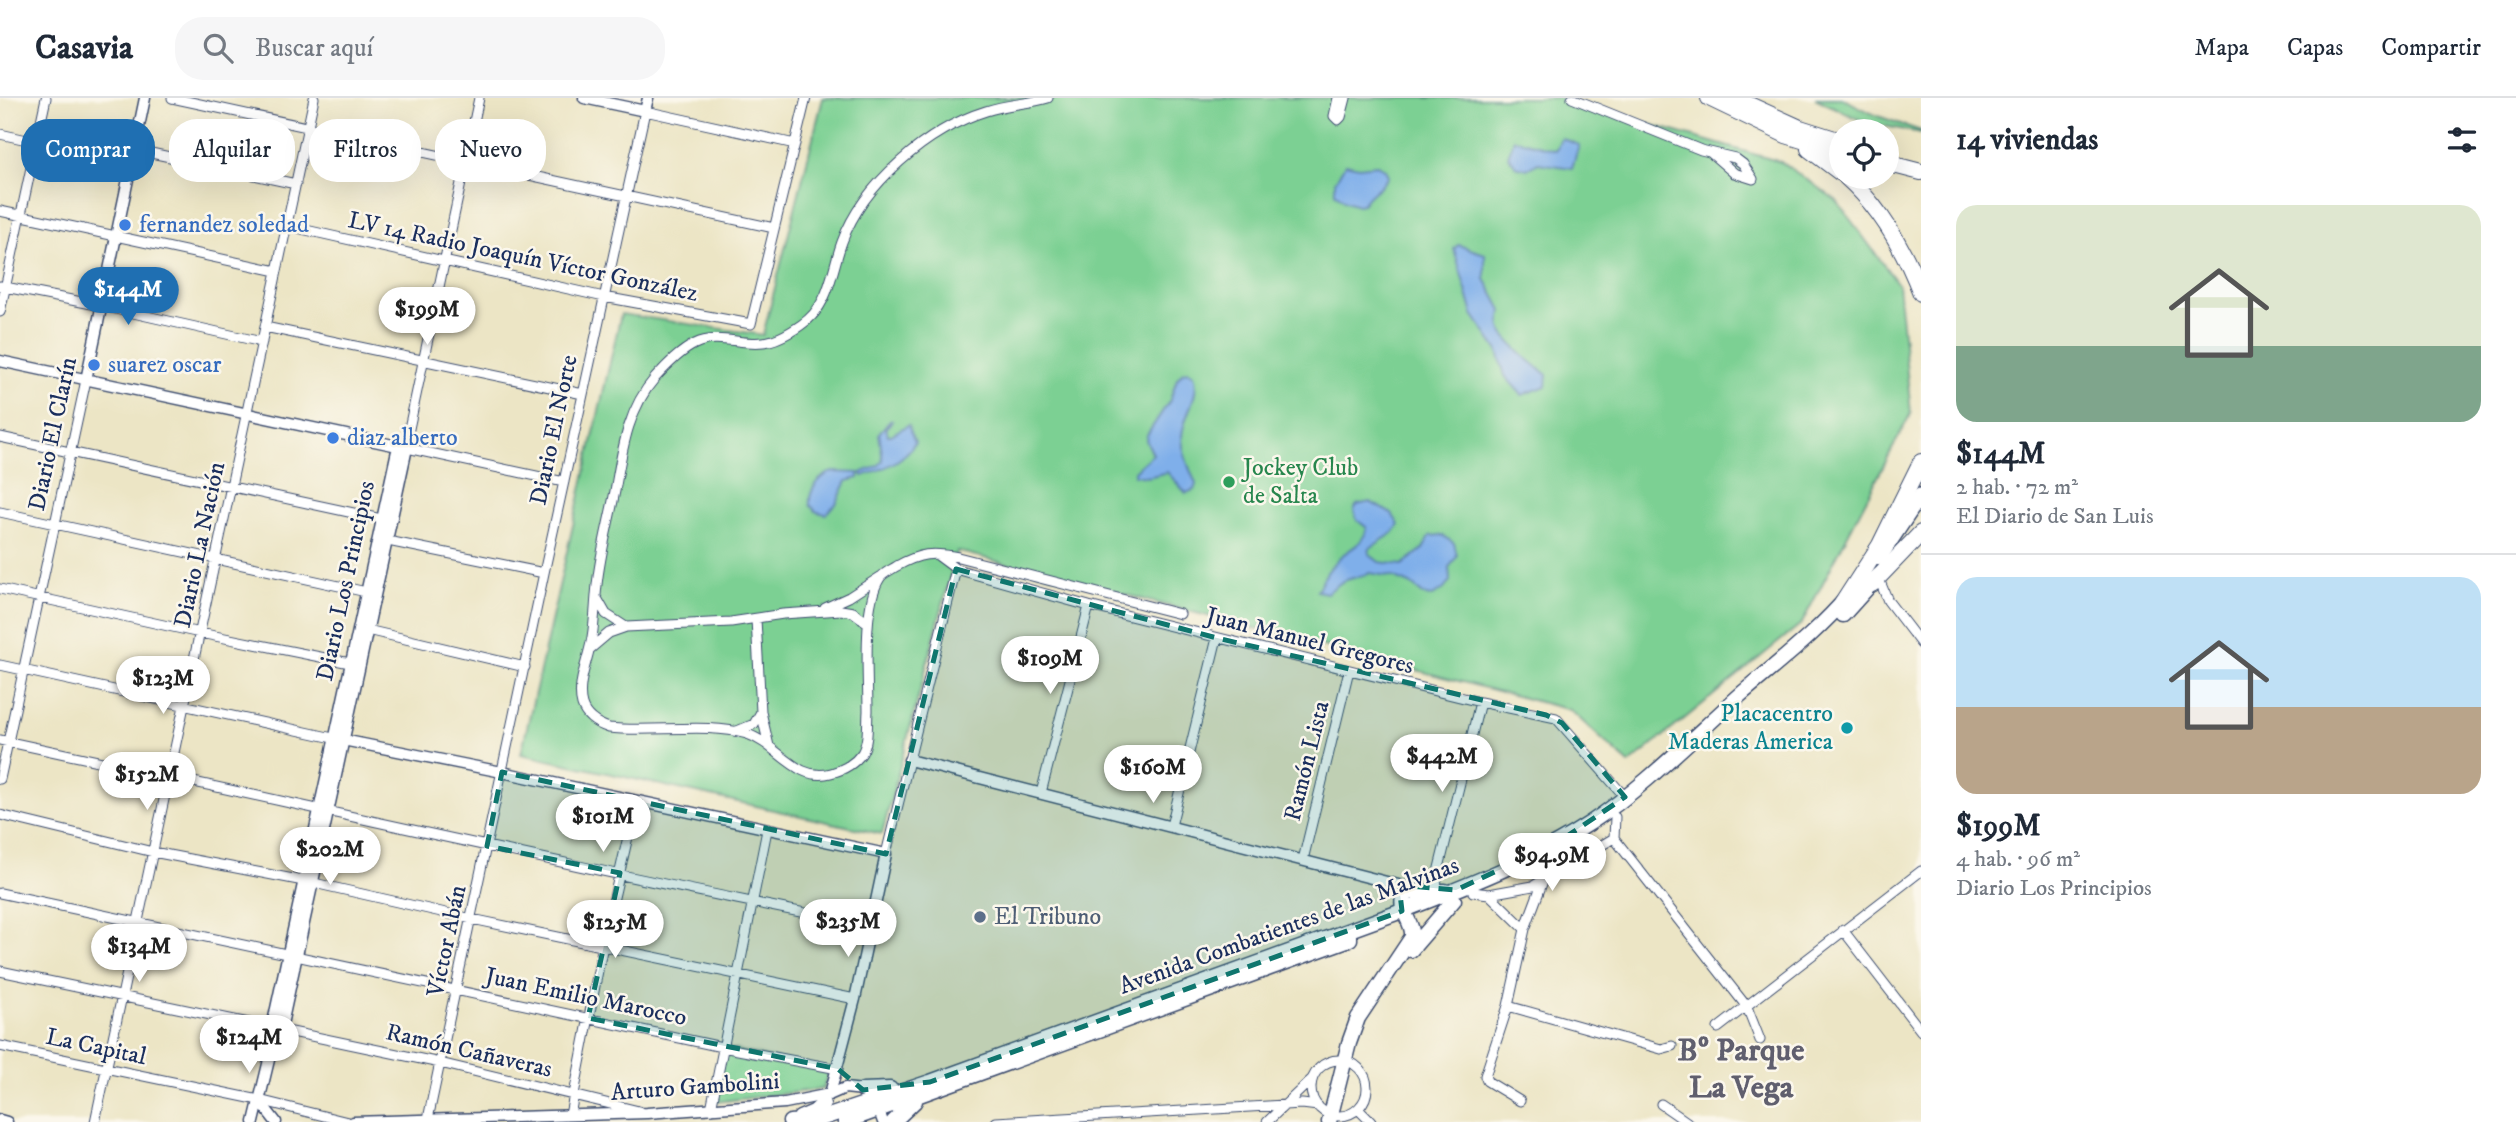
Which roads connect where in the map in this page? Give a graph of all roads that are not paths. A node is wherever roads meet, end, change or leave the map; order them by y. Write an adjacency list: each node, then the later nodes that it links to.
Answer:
1 (46, 98): 16 (street)
2 (145, 98): 17 (street, Diario El Clarín)
3 (172, 98): 19 (street)
4 (314, 98): 19 (street, Diario La Nación)
5 (479, 98): 18 (street, Diario Los Principios)
6 (584, 98): 15 (street)
7 (648, 98): 15 (street, Diario El Norte)
8 (806, 98): 24 (street)
9 (1048, 98): 81 (street)
10 (1338, 98): 11 (street)
11 (1346, 98)
12 (1573, 98): 26 (street)
13 (1709, 98): 21 (highway)
14 (1734, 98): 22 (highway)
15 (645, 111): 24 (street); 40 (street, Diario El Norte)
16 (41, 119)
17 (141, 119)
18 (475, 119)
19 (307, 128): 28 (street); 38 (street, Diario La Nación)
20 (0, 134): 23 (street)
21 (1786, 135): 25 (highway); 31 (highway)
22 (1829, 137)
23 (21, 139)
24 (795, 144): 44 (street)
25 (1829, 148)
26 (1711, 153)
27 (155, 154): 38 (street)
28 (435, 154)
29 (1899, 155): 30 (highway)
30 (1921, 160)
31 (1829, 163)
32 (1899, 166): 33 (highway)
33 (1921, 172)
34 (546, 179): 40 (street)
35 (27, 182): 42 (street)
36 (128, 182): 45 (street, Diario El Clarín)
37 (463, 182): 46 (street, Diario Los Principios)
38 (296, 184): 43 (street, Diario La Nación)
39 (1857, 189): 49 (highway)
40 (627, 198): 44 (street); 50 (street, Diario El Norte)
41 (0, 211): 42 (street)
42 (20, 216): 45 (street); 48 (street)
43 (288, 226): 46 (street, LV 14 Radio Joaquín Víctor González); 47 (street, Diario La Nación)
44 (774, 228): 50 (street, LV 14 Radio Joaquín Víctor González)
45 (117, 235): 47 (street); 51 (street, Diario El Clarín)
46 (446, 260): 50 (street, LV 14 Radio Joaquín Víctor González); 56 (street, Diario Los Principios)
47 (277, 271): 53 (street, Diario La Nación)
48 (3, 287): 51 (street); 52 (street)
49 (1921, 293)
50 (604, 297): 58 (street, Diario El Norte)
51 (102, 306): 54 (street); 57 (street, Diario El Clarín)
52 (0, 312)
53 (265, 327): 54 (street, Diario La Nación); 56 (street)
54 (262, 342): 59 (street, Diario La Nación)
55 (0, 361): 57 (street)
56 (424, 361): 58 (street); 61 (street, Diario Los Principios)
57 (86, 380): 59 (street); 62 (street, Diario El Clarín)
58 (583, 394): 64 (street, Diario El Norte)
59 (248, 414): 61 (street); 65 (street, Diario La Nación)
60 (0, 437): 62 (street)
61 (404, 444): 64 (street); 69 (street, Diario Los Principios)
62 (70, 453): 65 (street); 70 (street, Diario El Clarín)
63 (1920, 463): 83 (highway)
64 (564, 482): 76 (street, Diario El Norte)
65 (232, 487): 69 (street); 74 (street, Diario La Nación)
66 (1921, 495): 83 (main road, Avenida Combatientes de las Malvinas)
67 (0, 512): 70 (street)
68 (1921, 512): 78 (main road, Avenida Combatientes de las Malvinas)
69 (386, 521): 72 (street, Diario Los Principios)
70 (54, 523): 74 (street); 82 (street, Diario El Clarín)
71 (1921, 533): 78 (highway)
72 (382, 540): 76 (street); 80 (street, Diario Los Principios)
73 (934, 553): 75 (street); 77 (street); 86 (street)
74 (215, 560): 80 (street); 91 (street, Diario La Nación)
75 (956, 569): 84 (street, Juan Manuel Gregores); 107 (street)
76 (544, 573): 97 (street, Diario El Norte)
77 (881, 576): 85 (street); 88 (street)
78 (1876, 581): 93 (street); 116 (main road, Avenida Combatientes de las Malvinas)
79 (0, 589): 82 (street)
80 (371, 592): 90 (street, Diario Los Principios); 95 (street, Diario Los Principios)
81 (597, 597): 89 (street); 94 (street)
82 (38, 598): 91 (street); 98 (street, Diario El Clarín)
83 (1842, 604): 112 (main road, Avenida Combatientes de las Malvinas)
84 (1089, 606): 92 (street, Juan Manuel Gregores); 111 (street)
85 (818, 611): 87 (street); 88 (street)
86 (1180, 614)
87 (757, 619): 89 (street); 102 (street)
88 (868, 623): 106 (street)
89 (626, 627): 94 (street)
90 (367, 630): 95 (street, Diario Los Principios); 97 (street)
91 (200, 633): 95 (street); 101 (street, Diario La Nación)
92 (1217, 638): 99 (street, Juan Manuel Gregores); 117 (street)
93 (1921, 644)
94 (590, 649): 103 (street)
95 (355, 664): 104 (street, Diario Los Principios)
96 (0, 665): 98 (street)
97 (525, 667): 108 (street, Diario El Norte)
98 (24, 670): 101 (street); 105 (street, Diario El Clarín)
99 (1349, 670): 100 (street, Juan Manuel Gregores); 123 (street, Ramón Lista)
100 (1480, 702): 112 (street, Juan Manuel Gregores); 129 (street)
101 (185, 706): 104 (street); 109 (street, Diario La Nación)
102 (761, 712): 103 (street); 106 (street)
103 (736, 732): 106 (street)
104 (339, 738): 108 (street); 114 (street, Diario Los Principios)
105 (4, 741): 109 (street); 110 (street, Diario El Clarín)
106 (769, 746)
107 (909, 760): 111 (street); 122 (street)
108 (502, 772): 113 (street); 120 (street, Víctor Abán)
109 (169, 778): 114 (street); 121 (street, Diario La Nación)
110 (0, 779)
111 (1041, 793): 117 (street)
112 (1625, 797): 132 (main road, Avenida Combatientes de las Malvinas)
113 (636, 802): 118 (street); 125 (street)
114 (324, 809): 120 (street); 127 (street, Diario Los Principios)
115 (0, 816): 121 (street)
116 (1615, 817): 119 (street); 130 (main road, Avenida Combatientes de las Malvinas)
117 (1171, 826): 123 (street)
118 (767, 830): 122 (street); 133 (street)
119 (1614, 838): 126 (street); 149 (street)
120 (487, 846): 125 (street); 136 (street, Víctor Abán)
121 (153, 852): 127 (street); 137 (street, Diario La Nación)
122 (886, 854): 138 (street)
123 (1303, 860): 128 (street)
124 (1921, 871): 140 (street)
125 (620, 873): 133 (street); 141 (street)
126 (1543, 881): 130 (street); 139 (street)
127 (309, 882): 136 (street); 142 (street, Diario Los Principios)
128 (1389, 882): 129 (street); 134 (street)
129 (1429, 891): 132 (main road); 134 (main road)
130 (1481, 893): 132 (main road, Avenida Combatientes de las Malvinas); 139 (street)
131 (0, 894): 137 (street, Juan Emilio Marocco)
132 (1455, 895): 134 (main road, Avenida Combatientes de las Malvinas); 135 (main road)
133 (753, 903): 138 (street); 144 (street)
134 (1403, 911): 135 (main road); 158 (main road); 164 (main road, Avenida Combatientes de las Malvinas); 167 (main road, Avenida Combatientes de las Malvinas)
135 (1437, 917): 158 (main road)
136 (472, 919): 141 (street); 145 (street, Víctor Abán)
137 (138, 923): 142 (street, Juan Emilio Marocco); 146 (street, Diario La Nación)
138 (871, 926): 147 (street)
139 (1525, 929): 148 (street)
140 (1843, 930): 149 (street); 153 (street)
141 (603, 945): 144 (street); 150 (street)
142 (293, 955): 145 (street, Juan Emilio Marocco); 152 (street, Diario Los Principios)
143 (0, 971): 146 (street, Ramón Cañaveras)
144 (737, 975): 147 (street); 157 (street)
145 (456, 991): 150 (street, Juan Emilio Marocco); 159 (street, Víctor Abán)
146 (122, 996): 152 (street, Ramón Cañaveras); 160 (street, Diario La Nación)
147 (855, 999): 161 (street)
148 (1508, 1006): 156 (street); 166 (street)
149 (1747, 1007): 151 (street); 154 (street)
150 (587, 1018): 157 (street, Juan Emilio Marocco); 163 (street)
151 (1718, 1028)
152 (276, 1030): 159 (street, Ramón Cañaveras); 165 (street, Diario Los Principios)
153 (1921, 1031)
154 (1760, 1040)
155 (0, 1046): 160 (street, La Capital)
156 (1672, 1046)
157 (722, 1047): 161 (street, Juan Emilio Marocco); 171 (street)
158 (1347, 1061): 162 (street); 172 (street); 177 (main road)
159 (440, 1063): 163 (street, Ramón Cañaveras); 176 (street, Víctor Abán)
160 (106, 1069): 165 (street, La Capital); 180 (street, Diario La Nación)
161 (838, 1069): 167 (street); 173 (street)
162 (1312, 1079): 169 (street); 170 (street)
163 (572, 1094): 174 (street, Ramón Cañaveras); 175 (street)
164 (920, 1096): 167 (main road, Avenida Combatientes de las Malvinas); 186 (main road)
165 (260, 1100): 181 (street, Diario Los Principios); 182 (street); 183 (street, La Capital)
166 (1520, 1101)
167 (872, 1102): 173 (main road, Avenida Combatientes de las Malvinas); 173 (street, Arturo Gambolini); 185 (main road, Avenida Combatientes de las Malvinas)
168 (1661, 1104): 190 (street)
169 (1284, 1105): 170 (street); 187 (street); 188 (street)
170 (1318, 1106): 177 (street)
171 (711, 1109): 173 (street, Arturo Gambolini); 174 (street, Arturo Gambolini)
172 (1358, 1109): 177 (street); 189 (street)
173 (823, 1110): 184 (main road, Avenida Combatientes de las Malvinas)
174 (648, 1113): 175 (street, Arturo Gambolini)
175 (570, 1115): 176 (street, Arturo Gambolini)
176 (428, 1119): 183 (street, Arturo Gambolini)
177 (1333, 1119)
178 (0, 1121): 179 (street)
179 (7, 1122)
180 (94, 1122)
181 (254, 1122)
182 (276, 1122)
183 (351, 1122)
184 (788, 1122)
185 (845, 1122)
186 (893, 1122)
187 (996, 1122)
188 (1267, 1122)
189 (1371, 1122)
190 (1686, 1122)

